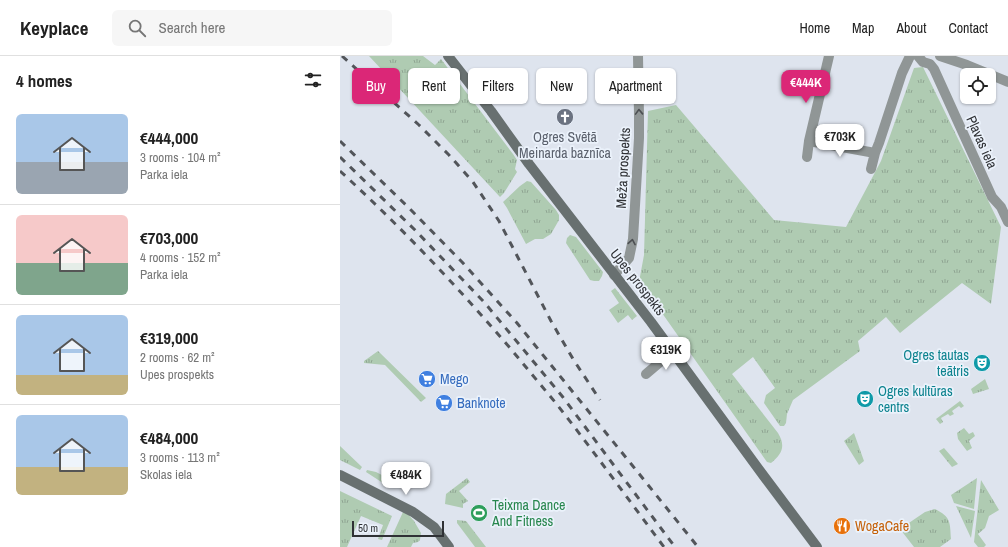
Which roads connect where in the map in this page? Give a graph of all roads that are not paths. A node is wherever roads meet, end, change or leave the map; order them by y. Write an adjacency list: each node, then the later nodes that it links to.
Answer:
1 (448, 56): 13 (main road, Upes prospekts)
2 (638, 56): 13 (street, Meža prospekts, one-way to 2)
3 (829, 56): 8 (street)
4 (910, 56): 9 (street)
5 (918, 56): 12 (street, Pļavas iela)
6 (940, 56): 7 (street)
7 (1008, 82)
8 (809, 141): 9 (street); 10 (street)
9 (875, 154): 11 (street)
10 (806, 157)
11 (871, 170)
12 (1008, 222)
13 (614, 275): 14 (main road, Upes prospekts)
14 (672, 352): 15 (street); 18 (main road, Upes prospekts)
15 (646, 374)
16 (340, 475): 17 (main road)
17 (449, 547)
18 (817, 547)

